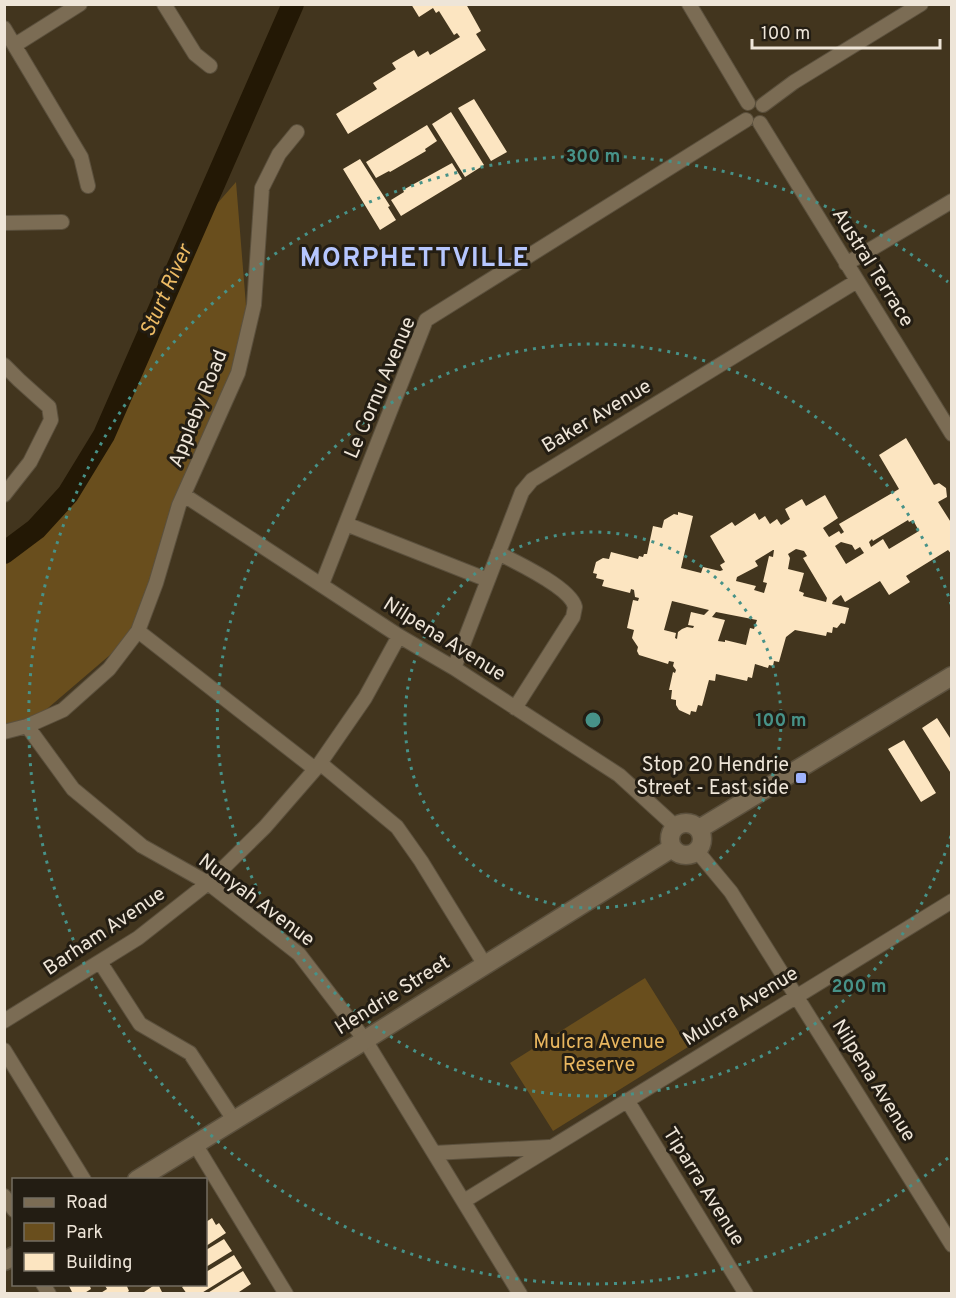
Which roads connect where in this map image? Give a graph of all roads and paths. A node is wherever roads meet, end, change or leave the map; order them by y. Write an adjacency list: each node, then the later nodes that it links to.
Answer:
1 (80, 4): 6 (street)
2 (164, 4): 7 (street)
3 (689, 4): 8 (street)
4 (921, 4): 9 (street)
5 (4, 28): 6 (street)
6 (15, 45): 12 (street)
7 (210, 66)
8 (748, 103): 9 (street); 10 (street)
9 (763, 105): 10 (street)
10 (753, 122): 16 (street, Austral Terrace); 22 (street, Le Cornu Avenue)
11 (297, 132): 21 (street, Appleby Road)
12 (88, 186)
13 (951, 201): 16 (street)
14 (4, 222): 15 (street)
15 (62, 222)
16 (846, 264): 17 (street, Austral Terrace)
17 (857, 281): 19 (street, Austral Terrace); 23 (street, Baker Avenue)
18 (4, 365): 20 (street)
19 (951, 434)
20 (4, 495)
21 (184, 495): 25 (street, Nilpena Avenue); 26 (street, Appleby Road)
22 (346, 524): 24 (street); 25 (street, Le Cornu Avenue)
23 (498, 553): 24 (street, Baker Avenue); 30 (street)
24 (488, 580): 28 (street, Baker Avenue)
25 (322, 584): 27 (street, Nilpena Avenue)
26 (138, 631): 31 (street, Appleby Road); 33 (street)
27 (399, 636): 28 (street, Nilpena Avenue); 33 (street, Barham Avenue)
28 (454, 668): 30 (street, Nilpena Avenue)
29 (951, 676): 35 (street)
30 (516, 708): 34 (street, Nilpena Avenue)
31 (27, 726): 32 (street, Appleby Road); 38 (street, Nunyah Avenue)
32 (4, 732)
33 (317, 766): 38 (street, Barham Avenue); 41 (street)
34 (676, 827): 35 (street); 36 (street)
35 (699, 829): 37 (street)
36 (672, 848): 37 (street); 41 (street, Hendrie Street)
37 (697, 851): 42 (street, Nilpena Avenue)
38 (208, 883): 40 (street, Barham Avenue); 44 (street, Nunyah Avenue)
39 (951, 901): 42 (street, Mulcra Avenue)
40 (100, 962): 43 (street, Barham Avenue); 47 (street)
41 (485, 965): 44 (street, Hendrie Street)
42 (797, 995): 46 (street, Mulcra Avenue); 54 (street, Nilpena Avenue)
43 (4, 1021)
44 (365, 1040): 47 (street, Hendrie Street); 50 (street, Nunyah Avenue)
45 (4, 1050): 51 (street)
46 (627, 1101): 49 (street, Mulcra Avenue); 57 (street, Tiparra Avenue)
47 (234, 1120): 48 (street, Hendrie Street)
48 (195, 1144): 52 (street, Hendrie Street); 55 (street)
49 (551, 1147): 50 (street, Mulcra Avenue); 53 (street, Mulcra Avenue)
50 (434, 1153): 53 (street, Nunyah Avenue)
51 (83, 1178)
52 (139, 1178)
53 (464, 1201): 56 (street, Nunyah Avenue)
54 (951, 1245)
55 (286, 1293)
56 (520, 1293)
57 (746, 1293)

